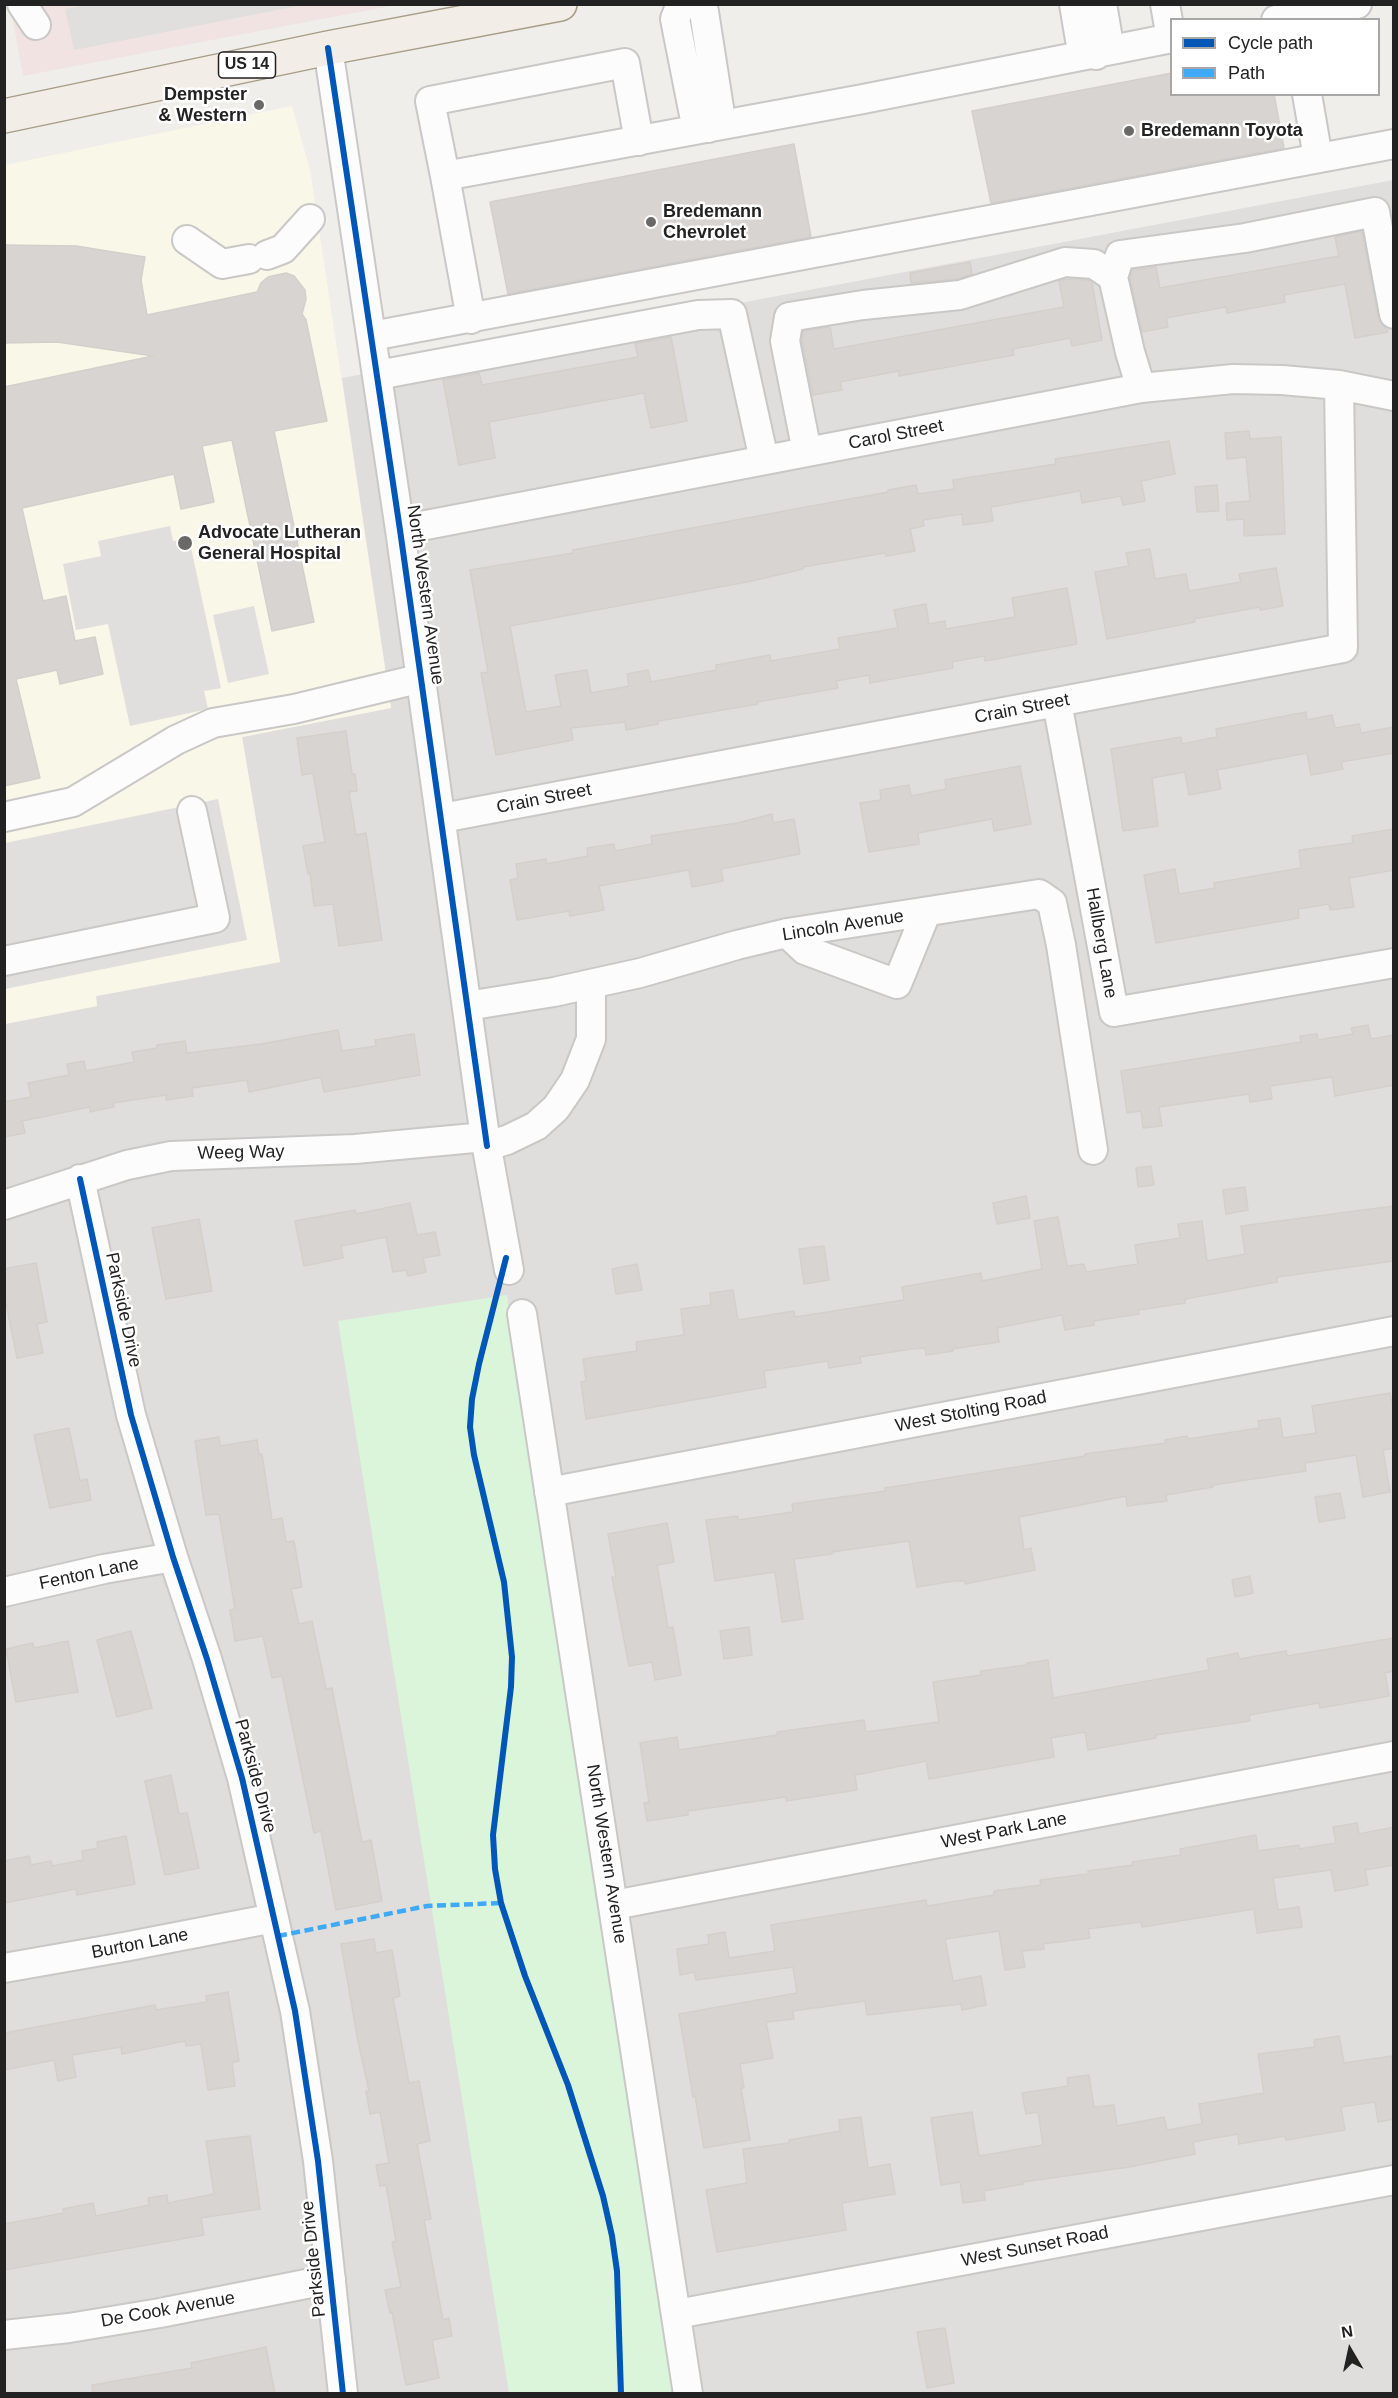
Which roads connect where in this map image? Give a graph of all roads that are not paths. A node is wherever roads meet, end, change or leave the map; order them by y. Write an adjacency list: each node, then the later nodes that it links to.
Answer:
1 (560, 4): 11 (main road, US 14)
2 (681, 4): 15 (street)
3 (701, 4): 15 (street)
4 (1074, 4): 12 (street)
5 (1102, 4): 12 (street)
6 (1165, 4): 9 (street)
7 (1357, 4): 8 (street)
8 (1287, 18)
9 (1170, 32)
10 (1170, 38): 12 (street)
11 (328, 48): 14 (main road, US 14); 25 (street, North Western Avenue)
12 (1096, 54): 15 (street)
13 (1307, 96): 18 (street)
14 (4, 116)
15 (708, 128): 16 (street)
16 (639, 141): 19 (street); 19 (street)
17 (1394, 144): 18 (street)
18 (1318, 158): 24 (street)
19 (445, 176): 24 (street)
20 (310, 219): 21 (street)
21 (187, 240)
22 (1113, 277): 23 (street); 28 (street); 30 (street)
23 (1394, 314)
24 (471, 319): 25 (street)
25 (372, 336): 26 (street, North Western Avenue)
26 (378, 375): 31 (street); 32 (street, North Western Avenue)
27 (1339, 385): 28 (street, Carol Street); 29 (street, Carol Street); 34 (street, Crain Street)
28 (1141, 388): 30 (street, Carol Street)
29 (1394, 396)
30 (807, 452): 31 (street, Carol Street)
31 (764, 460): 32 (street, Carol Street)
32 (400, 530): 33 (street, North Western Avenue)
33 (422, 678): 36 (street); 37 (street, North Western Avenue)
34 (1057, 702): 37 (street, Crain Street); 40 (street, Hallberg Lane)
35 (192, 811): 42 (street)
36 (4, 817)
37 (442, 818): 45 (street, North Western Avenue)
38 (926, 913): 39 (street, Lincoln Avenue); 39 (street); 41 (street, Lincoln Avenue)
39 (787, 933): 44 (street, Lincoln Avenue)
40 (1100, 936): 41 (street); 43 (street, Hallberg Lane)
41 (1061, 945): 47 (street, Lincoln Avenue)
42 (4, 961)
43 (1394, 963)
44 (591, 984): 45 (street, Lincoln Avenue); 46 (street)
45 (467, 1006): 46 (street, North Western Avenue)
46 (486, 1142): 48 (street, Weeg Way); 50 (street, North Western Avenue)
47 (1093, 1150)
48 (80, 1179): 49 (street, Weeg Way); 54 (street, Parkside Drive)
49 (4, 1205)
50 (508, 1270)
51 (522, 1314): 53 (street, North Western Avenue)
52 (1394, 1331): 53 (street, West Stolting Road)
53 (549, 1492): 57 (street, North Western Avenue)
54 (173, 1557): 55 (street, Fenton Lane); 58 (street, Parkside Drive)
55 (4, 1592)
56 (1394, 1756): 57 (street, West Park Lane)
57 (614, 1905): 62 (street, North Western Avenue)
58 (274, 1918): 59 (street, Burton Lane); 61 (street, Parkside Drive)
59 (4, 1968)
60 (1394, 2180): 62 (street, West Sunset Road)
61 (331, 2279): 63 (street, De Cook Avenue); 64 (street, Parkside Drive)
62 (677, 2314): 65 (street, North Western Avenue)
63 (4, 2335)
64 (343, 2394)
65 (688, 2394)

